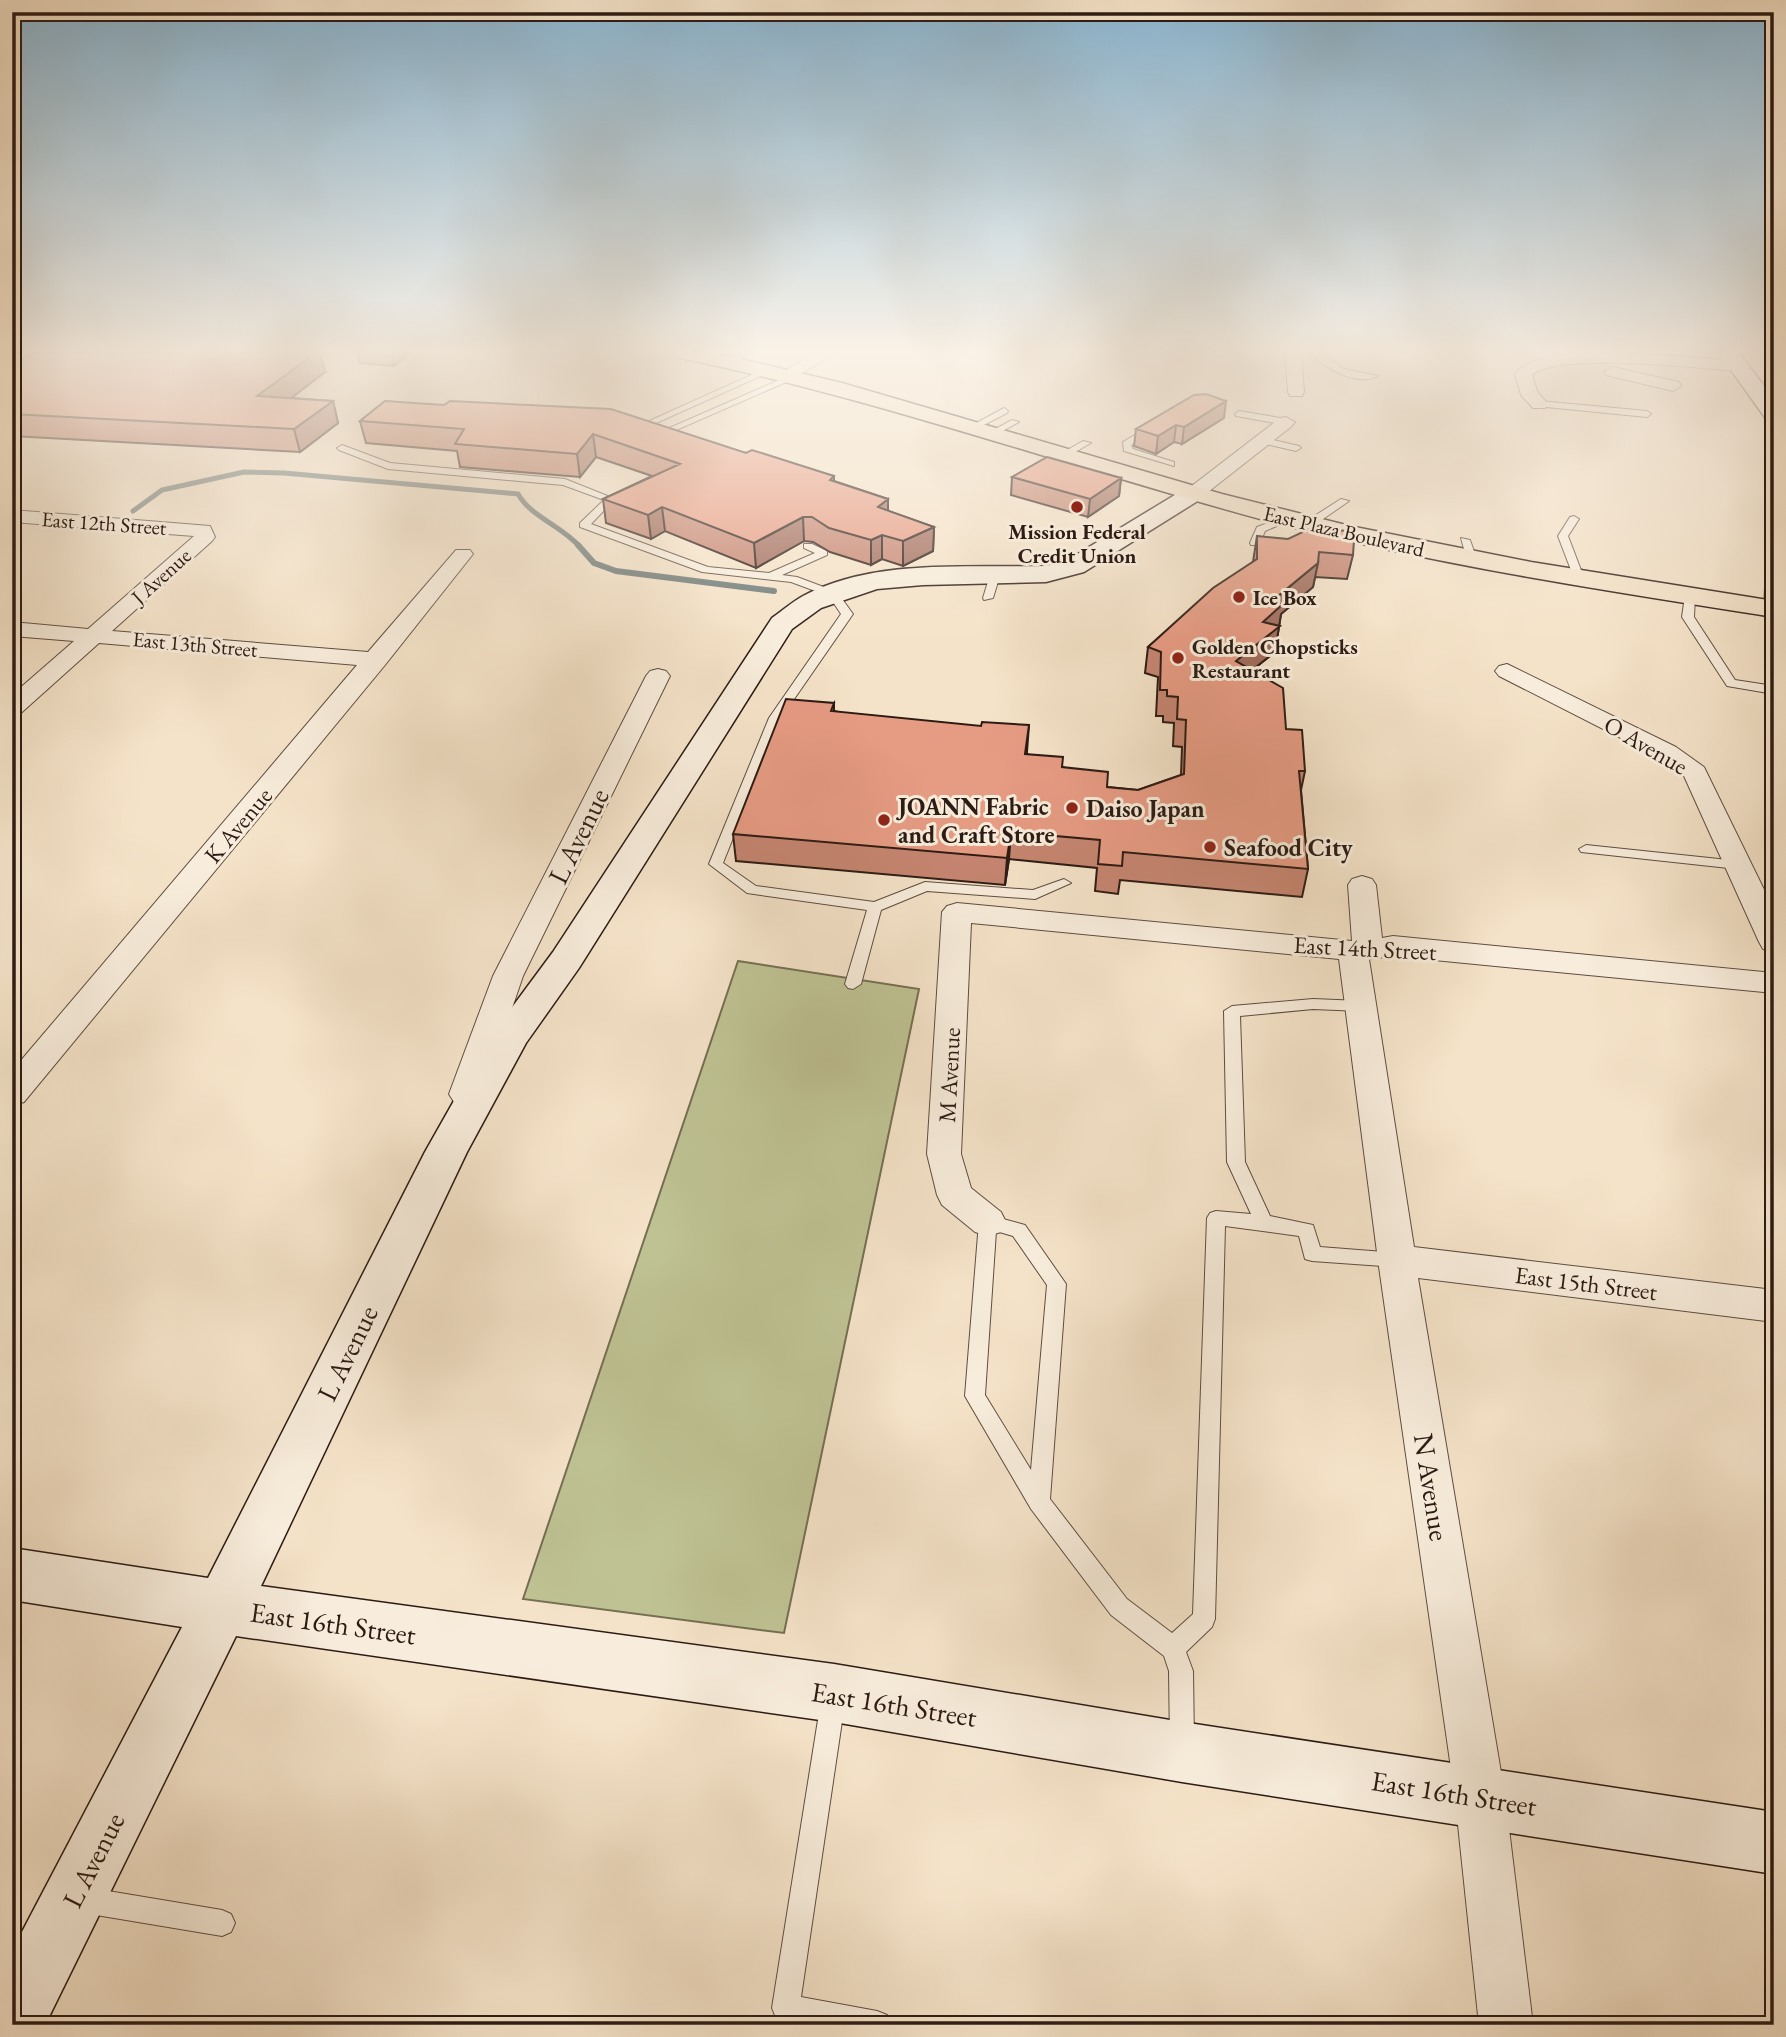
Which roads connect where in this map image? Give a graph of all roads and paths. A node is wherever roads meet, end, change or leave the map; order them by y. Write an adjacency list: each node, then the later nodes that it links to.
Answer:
1 (342, 447): 18 (lane)
2 (1041, 447): 8 (main road, East Plaza Boulevard)
3 (1078, 447): 8 (lane)
4 (1128, 447): 9 (lane)
5 (1256, 447): 10 (street)
6 (1292, 447): 7 (lane)
7 (1296, 448)
8 (1065, 454): 9 (main road, East Plaza Boulevard)
9 (1148, 478): 10 (main road, East Plaza Boulevard)
10 (1196, 492): 14 (main road, East Plaza Boulevard); 20 (street)
11 (1344, 501): 14 (lane)
12 (12, 516): 15 (street, East 12th Street)
13 (1574, 519): 19 (lane)
14 (1299, 521): 19 (main road, East Plaza Boulevard)
15 (195, 529): 24 (street, J Avenue)
16 (808, 546): 18 (lane)
17 (463, 554): 25 (street, K Avenue)
18 (771, 576): 20 (lane)
19 (1579, 578): 21 (main road, East Plaza Boulevard)
20 (833, 594): 34 (lane); 42 (street)
21 (1690, 596): 22 (main road, East Plaza Boulevard); 28 (lane)
22 (1772, 601)
23 (12, 629): 24 (street, East 13th Street)
24 (95, 635): 25 (street, East 13th Street); 29 (street, J Avenue)
25 (377, 660): 41 (street, K Avenue)
26 (1507, 671): 31 (street, O Avenue)
27 (658, 676): 42 (street, L Avenue)
28 (1774, 690)
29 (12, 708)
30 (1586, 849): 31 (lane)
31 (1738, 865): 36 (street, O Avenue)
32 (1064, 883): 34 (lane)
33 (1362, 885): 37 (street, N Avenue)
34 (875, 907): 39 (lane)
35 (957, 912): 37 (street, East 14th Street); 43 (street, M Avenue)
36 (1774, 942)
37 (1361, 950): 38 (street, East 14th Street); 40 (street, N Avenue)
38 (1774, 983)
39 (853, 984)
40 (1361, 1006): 44 (lane); 45 (street, N Avenue)
41 (12, 1094)
42 (446, 1152): 49 (street, L Avenue)
43 (988, 1222): 47 (lane); 47 (lane)
44 (1264, 1222): 45 (lane); 50 (lane)
45 (1397, 1260): 46 (street, East 15th Street); 53 (street, N Avenue)
46 (1774, 1306)
47 (1039, 1502): 50 (lane)
48 (12, 1574): 49 (street, East 16th Street)
49 (222, 1607): 51 (street, East 16th Street); 55 (street, L Avenue)
50 (1173, 1648): 52 (lane)
51 (834, 1693): 52 (street, East 16th Street); 58 (lane)
52 (1182, 1752): 53 (street, East 16th Street)
53 (1480, 1796): 54 (street, East 16th Street); 59 (street, N Avenue)
54 (1774, 1843)
55 (74, 1898): 56 (lane); 57 (street, L Avenue)
56 (222, 1923)
57 (12, 2020)
58 (877, 2025)
59 (1506, 2025)

